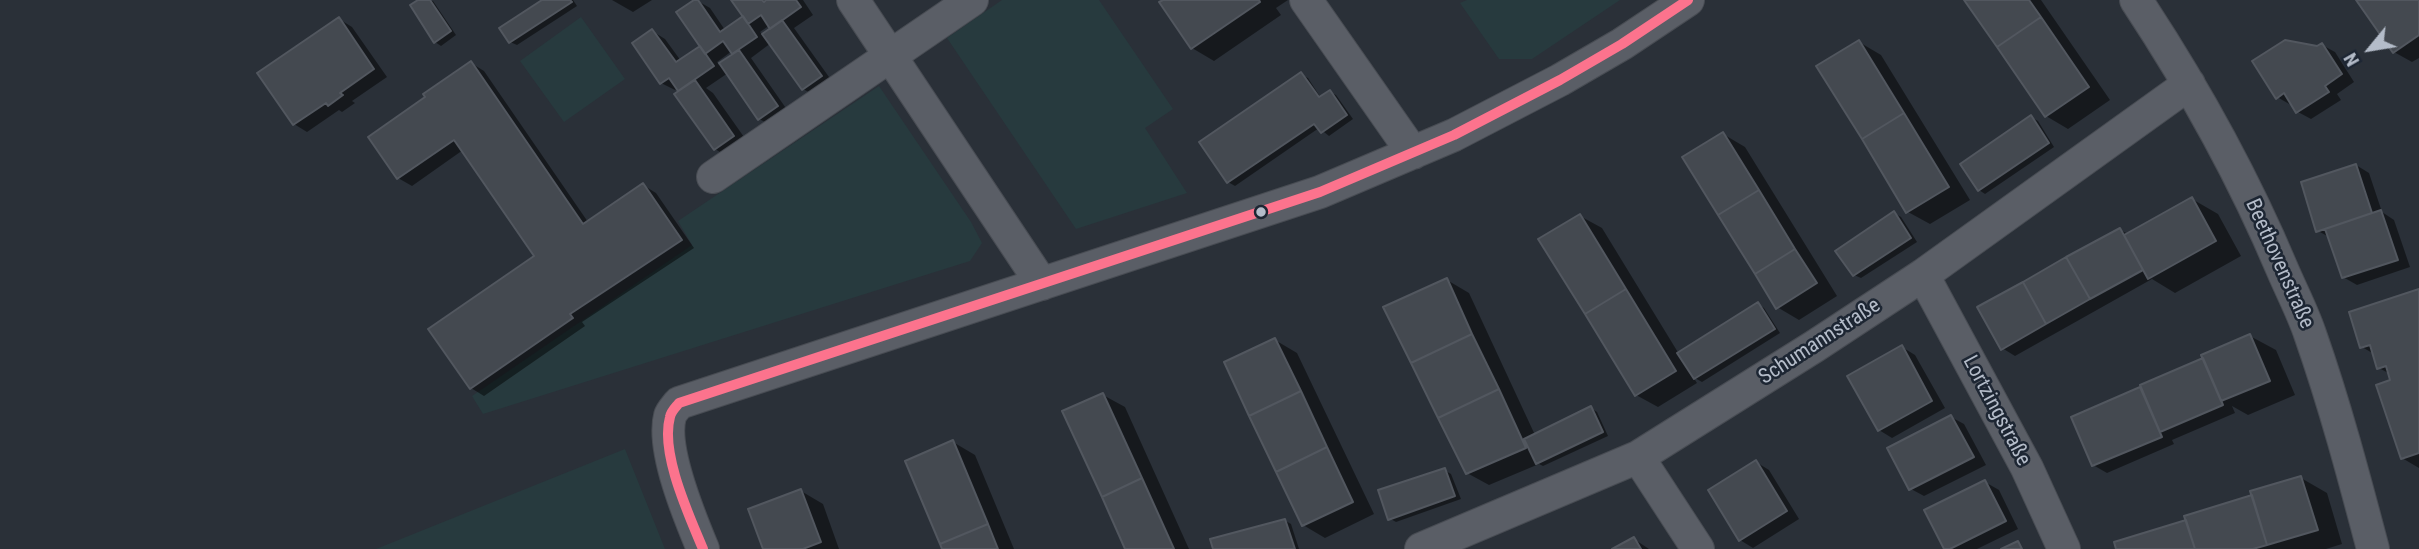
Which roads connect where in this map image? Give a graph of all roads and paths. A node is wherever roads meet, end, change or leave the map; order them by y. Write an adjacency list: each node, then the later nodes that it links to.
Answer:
1 (853, 0): 6 (street)
2 (972, 0): 6 (street)
3 (1306, 0): 8 (street)
4 (1688, 0): 8 (street)
5 (2136, 0): 7 (street, Beethovenstraße)
6 (892, 56): 9 (street); 11 (street)
7 (2189, 84): 10 (street, Schumannstraße); 17 (street, Beethovenstraße)
8 (1413, 153): 11 (street)
9 (713, 177)
10 (1923, 275): 12 (street, Schumannstraße); 16 (street, Lortzingstraße)
11 (1042, 284): 13 (street)
12 (1638, 457): 14 (street, Schumannstraße); 15 (street)
13 (703, 549)
14 (1421, 549)
15 (1698, 549)
16 (2064, 549)
17 (2373, 549)

